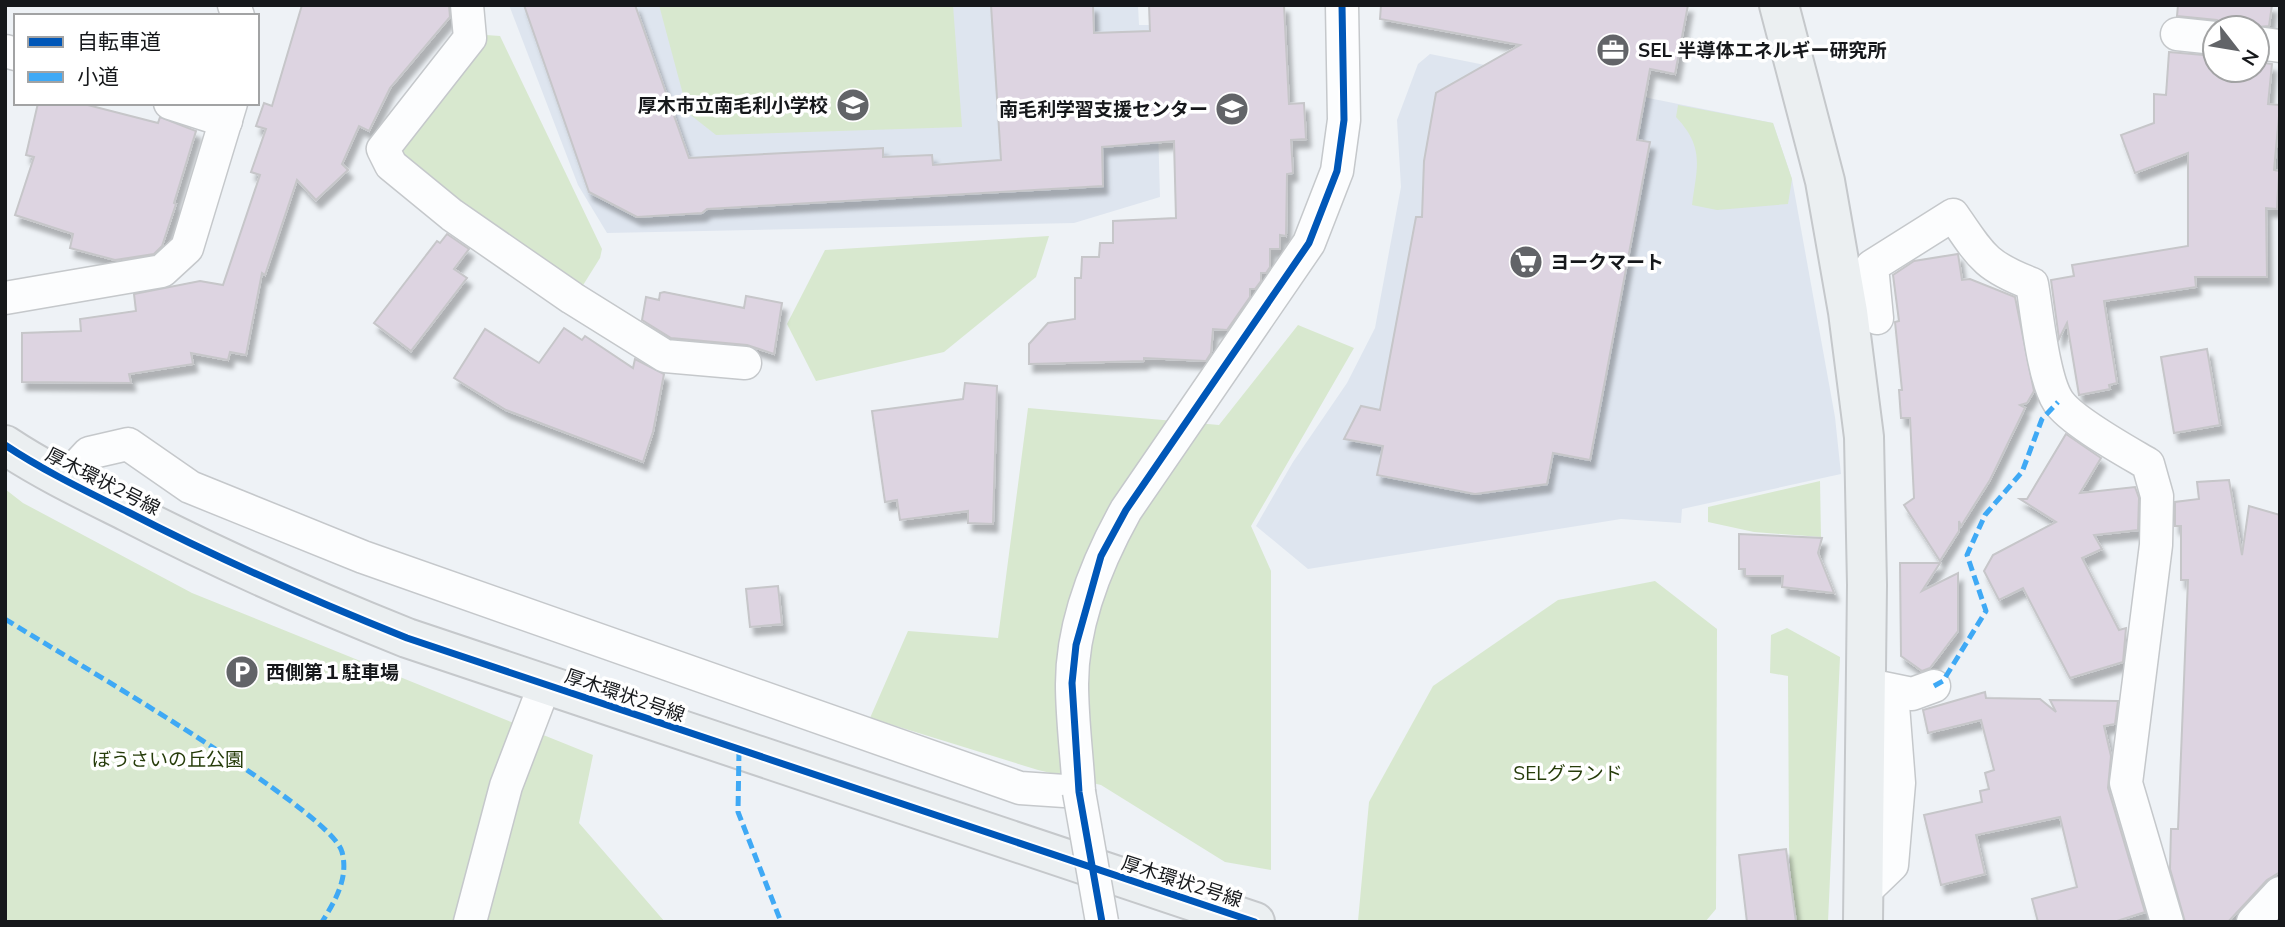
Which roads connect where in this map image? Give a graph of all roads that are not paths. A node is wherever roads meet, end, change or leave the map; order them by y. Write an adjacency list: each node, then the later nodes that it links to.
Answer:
1 (467, 5): 10 (street)
2 (1342, 5): 16 (street)
3 (1779, 5): 15 (street)
4 (2177, 34): 5 (street)
5 (2201, 37)
6 (183, 105): 7 (street)
7 (228, 112): 8 (street)
8 (5, 298)
9 (1877, 318): 22 (street)
10 (745, 363)
11 (5, 445): 12 (street, 厚木環状2号線)
12 (64, 480): 13 (street, 厚木環状2号線); 16 (street)
13 (545, 684): 19 (street); 21 (street, 厚木環状2号線)
14 (1934, 686): 15 (street)
15 (1879, 688): 18 (street)
16 (1079, 792): 20 (street, bridge)
17 (2280, 893): 23 (street)
18 (1863, 907)
19 (470, 922)
20 (1102, 922)
21 (1255, 922)
22 (2167, 922)
23 (2253, 922)

